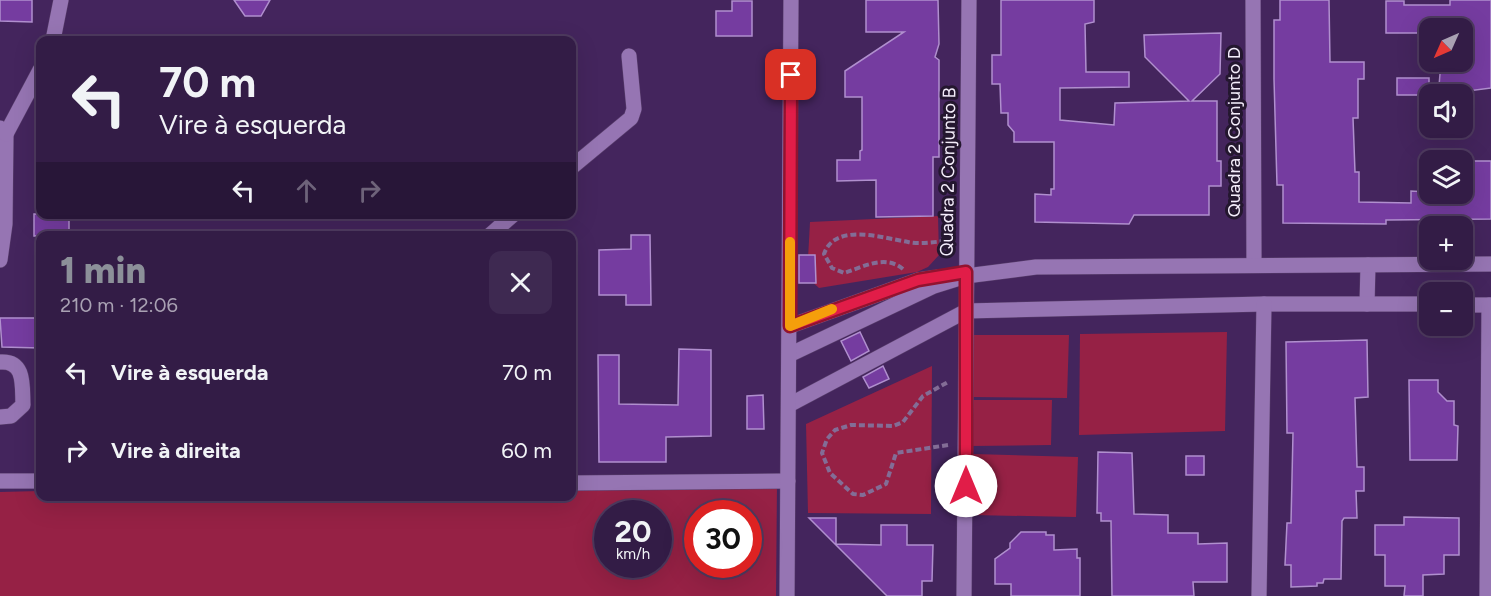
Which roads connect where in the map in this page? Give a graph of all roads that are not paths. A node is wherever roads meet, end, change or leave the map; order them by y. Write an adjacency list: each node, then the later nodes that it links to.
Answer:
1 (61, 0): 5 (street)
2 (791, 0): 23 (street)
3 (969, 0): 16 (street, Quadra 2 Conjunto B)
4 (1253, 0): 13 (street, Quadra 2 Conjunto D)
5 (54, 36)
6 (629, 56): 9 (street)
7 (36, 77): 8 (street)
8 (3, 131): 12 (street)
9 (576, 164)
10 (508, 219): 11 (street)
11 (495, 231)
12 (0, 260)
13 (1254, 264): 15 (street); 16 (street)
14 (1491, 264): 15 (street)
15 (1368, 265): 18 (street)
16 (966, 274): 22 (street, Quadra 2 Conjunto B); 23 (street); 24 (street)
17 (1264, 304): 18 (street); 22 (street); 34 (street)
18 (1366, 304): 19 (street)
19 (1419, 304)
20 (1473, 305): 21 (street)
21 (1490, 305): 35 (street)
22 (966, 311): 26 (street); 33 (street, Quadra 2 Conjunto B)
23 (790, 326): 24 (street)
24 (791, 354): 26 (street)
25 (0, 362): 27 (street)
26 (789, 405): 30 (street)
27 (0, 417)
28 (0, 481): 29 (street)
29 (36, 481)
30 (788, 482): 31 (street); 32 (street)
31 (576, 483)
32 (788, 596)
33 (964, 596)
34 (1259, 596)
35 (1487, 596)

